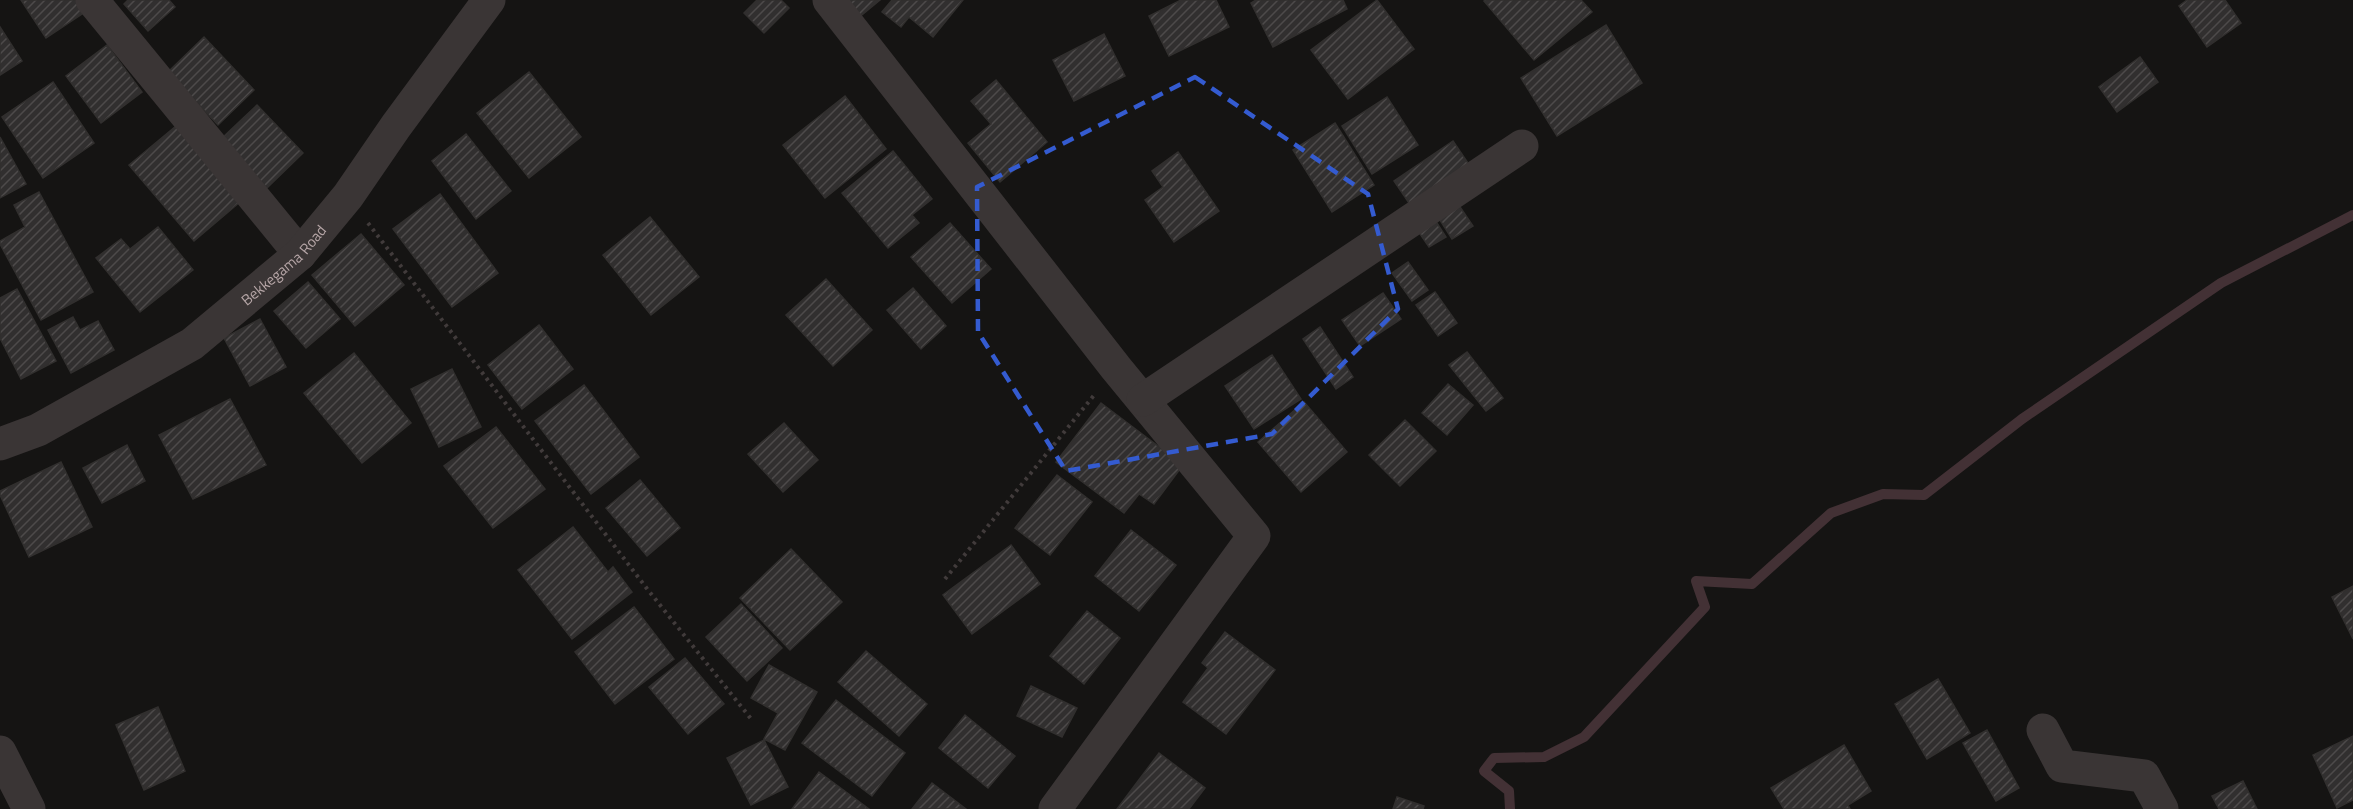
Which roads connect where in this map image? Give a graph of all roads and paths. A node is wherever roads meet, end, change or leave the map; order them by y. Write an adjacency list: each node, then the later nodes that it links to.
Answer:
1 (92, 0): 6 (street)
2 (489, 0): 5 (street, Bekkegama Road)
3 (829, 0): 7 (street)
4 (1522, 146): 8 (street)
5 (348, 196): 6 (street, Bekkegama Road); 11 (path)
6 (300, 254): 9 (street, Bekkegama Road)
7 (1116, 368): 8 (street); 10 (path)
8 (1143, 400): 15 (street)
9 (0, 444)
10 (945, 579)
11 (752, 720)
12 (2043, 730): 16 (street)
13 (0, 752): 14 (street)
14 (29, 809)
15 (1055, 809)
16 (2162, 809)

